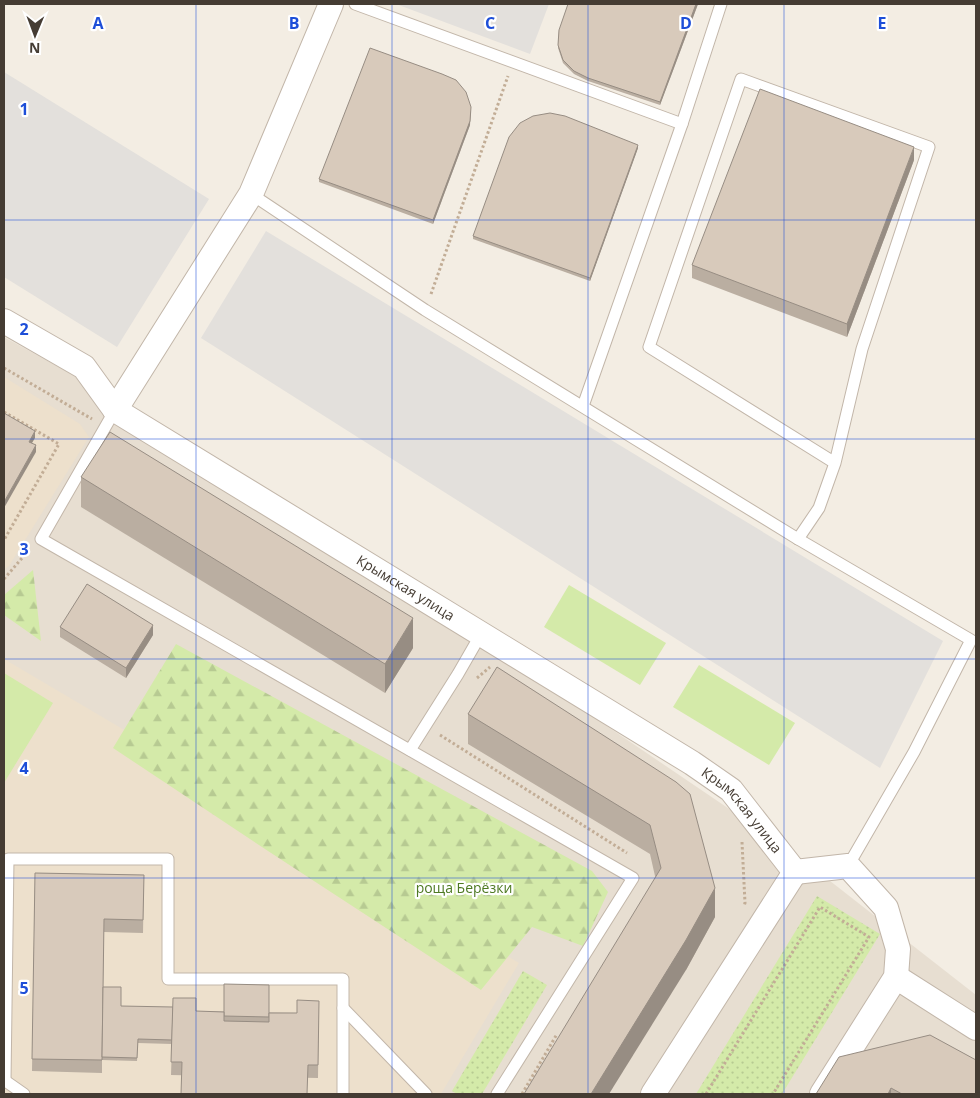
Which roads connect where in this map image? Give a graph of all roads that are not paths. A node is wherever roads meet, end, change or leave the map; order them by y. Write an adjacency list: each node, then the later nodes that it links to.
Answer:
1 (331, 4): 5 (street)
2 (355, 4): 4 (lane)
3 (721, 4): 4 (lane)
4 (682, 124): 7 (lane)
5 (251, 194): 7 (lane); 8 (street)
6 (4, 321): 8 (street, Крымская улица)
7 (583, 406): 10 (lane)
8 (115, 410): 11 (street, Крымская улица); 12 (lane)
9 (835, 464): 9 (lane); 10 (lane)
10 (798, 539): 13 (lane)
11 (481, 634): 12 (lane); 14 (street, Крымская улица)
12 (410, 750): 22 (lane)
13 (848, 866): 14 (street); 15 (street)
14 (795, 872): 23 (street)
15 (896, 977): 17 (street); 24 (street)
16 (343, 1008): 18 (lane); 20 (lane); 21 (lane)
17 (976, 1028)
18 (5, 1081): 19 (lane)
19 (24, 1094)
20 (343, 1094)
21 (426, 1094)
22 (497, 1094)
23 (653, 1094)
24 (822, 1094)

